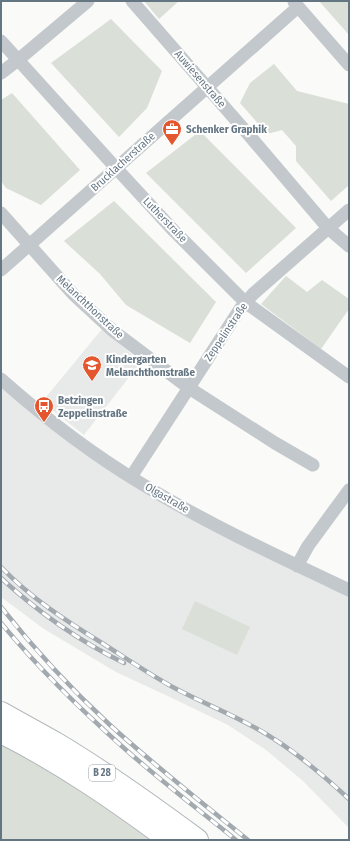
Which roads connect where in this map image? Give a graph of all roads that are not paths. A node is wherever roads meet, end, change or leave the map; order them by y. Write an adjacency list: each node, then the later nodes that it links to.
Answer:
1 (88, 1): 5 (street)
2 (132, 1): 8 (street, Auwiesenstraße)
3 (296, 4): 6 (street); 8 (street, Brucklacherstraße)
4 (1, 41): 5 (street, Lutherstraße)
5 (18, 60): 7 (street); 9 (street, Lutherstraße)
6 (349, 65)
7 (1, 73)
8 (208, 87): 9 (street, Brucklacherstraße); 12 (street, Auwiesenstraße)
9 (116, 168): 13 (street, Brucklacherstraße); 16 (street, Lutherstraße)
10 (349, 210): 12 (street, Zeppelinstraße)
11 (1, 213): 13 (street, Melanchthonstraße)
12 (328, 228): 14 (street, Auwiesenstraße); 16 (street, Zeppelinstraße)
13 (29, 246): 15 (street, Brucklacherstraße); 19 (street, Melanchthonstraße)
14 (349, 246)
15 (1, 270)
16 (245, 302): 17 (street, Lutherstraße); 19 (street, Zeppelinstraße)
17 (349, 377)
18 (1, 379): 21 (street, Olgastraße)
19 (189, 388): 20 (street, Melanchthonstraße); 21 (street, Zeppelinstraße)
20 (313, 465)
21 (131, 477): 23 (street, Olgastraße)
22 (349, 490): 23 (street)
23 (298, 566): 24 (street, Olgastraße)
24 (349, 590)
25 (1, 713): 28 (highway, B 28)
26 (1, 732): 27 (highway, B 28)
27 (170, 840)
28 (197, 840)

